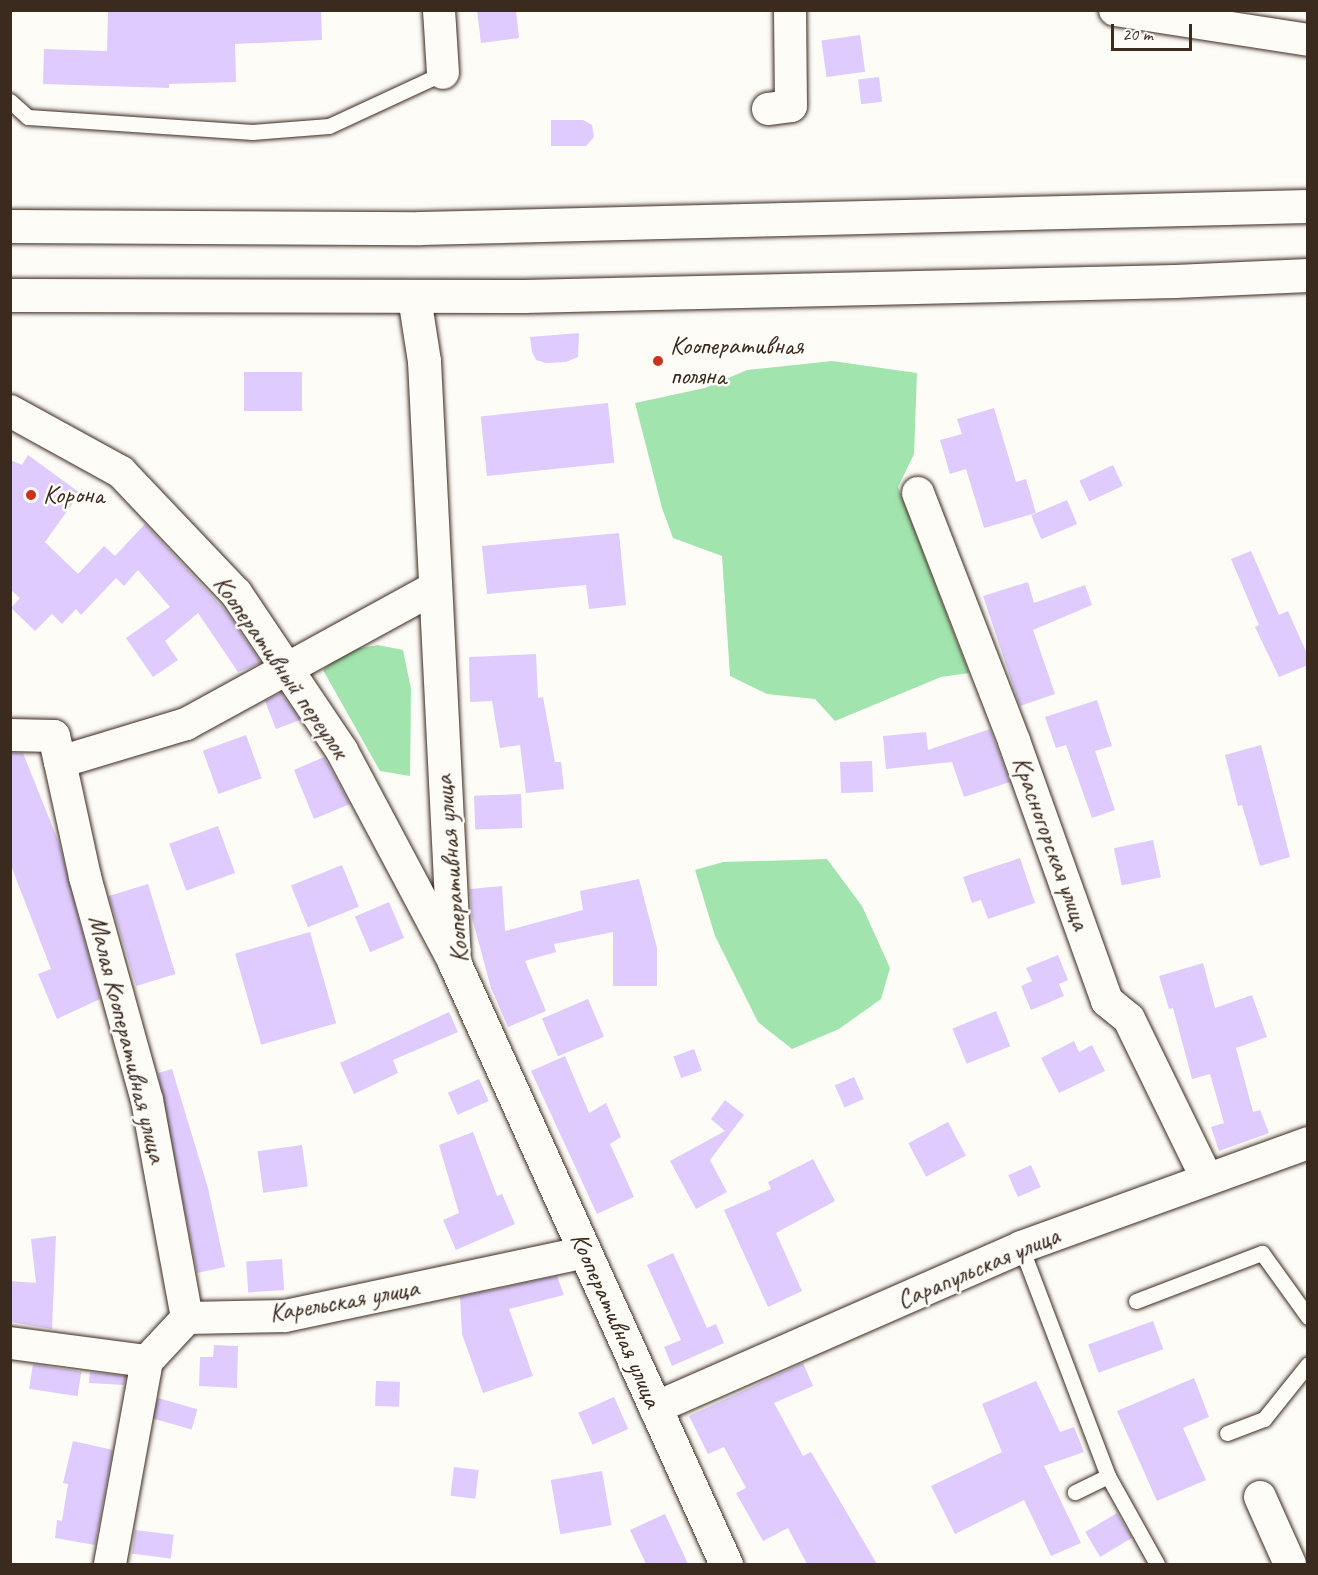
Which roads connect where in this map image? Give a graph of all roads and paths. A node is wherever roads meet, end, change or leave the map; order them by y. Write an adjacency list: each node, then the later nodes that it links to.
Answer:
1 (440, 10): 5 (street)
2 (790, 10): 7 (street)
3 (1114, 10): 4 (street)
4 (1308, 40)
5 (443, 73): 6 (lane)
6 (10, 101)
7 (768, 109)
8 (1308, 206): 9 (main road)
9 (10, 226)
10 (1308, 274): 12 (main road)
11 (10, 295): 12 (main road)
12 (414, 297): 15 (main road, Кооперативная улица)
13 (10, 411): 16 (street, Кооперативный переулок)
14 (918, 493): 21 (street, Красногорская улица)
15 (433, 589): 16 (street); 19 (main road, Кооперативная улица)
16 (288, 671): 18 (street); 19 (street, Кооперативный переулок)
17 (10, 735): 18 (street)
18 (60, 762): 26 (street, Малая Кооперативная улица)
19 (454, 962): 23 (main road, Кооперативная улица)
20 (1308, 1143): 21 (street, Сарапульская улица)
21 (1207, 1179): 22 (street, Сарапульская улица)
22 (1021, 1247): 30 (street, Сарапульская улица); 32 (lane)
23 (585, 1252): 26 (street, Карельская улица); 30 (main road, Кооперативная улица)
24 (1136, 1301): 25 (lane)
25 (1308, 1317)
26 (187, 1318): 28 (street)
27 (10, 1343): 28 (street)
28 (147, 1361): 35 (street)
29 (1308, 1364): 31 (lane)
30 (655, 1408): 36 (main road, Кооперативная улица)
31 (1227, 1432)
32 (1108, 1476): 33 (lane); 37 (lane)
33 (1075, 1492)
34 (1260, 1497): 38 (street)
35 (110, 1564)
36 (726, 1564)
37 (1157, 1564)
38 (1290, 1564)

